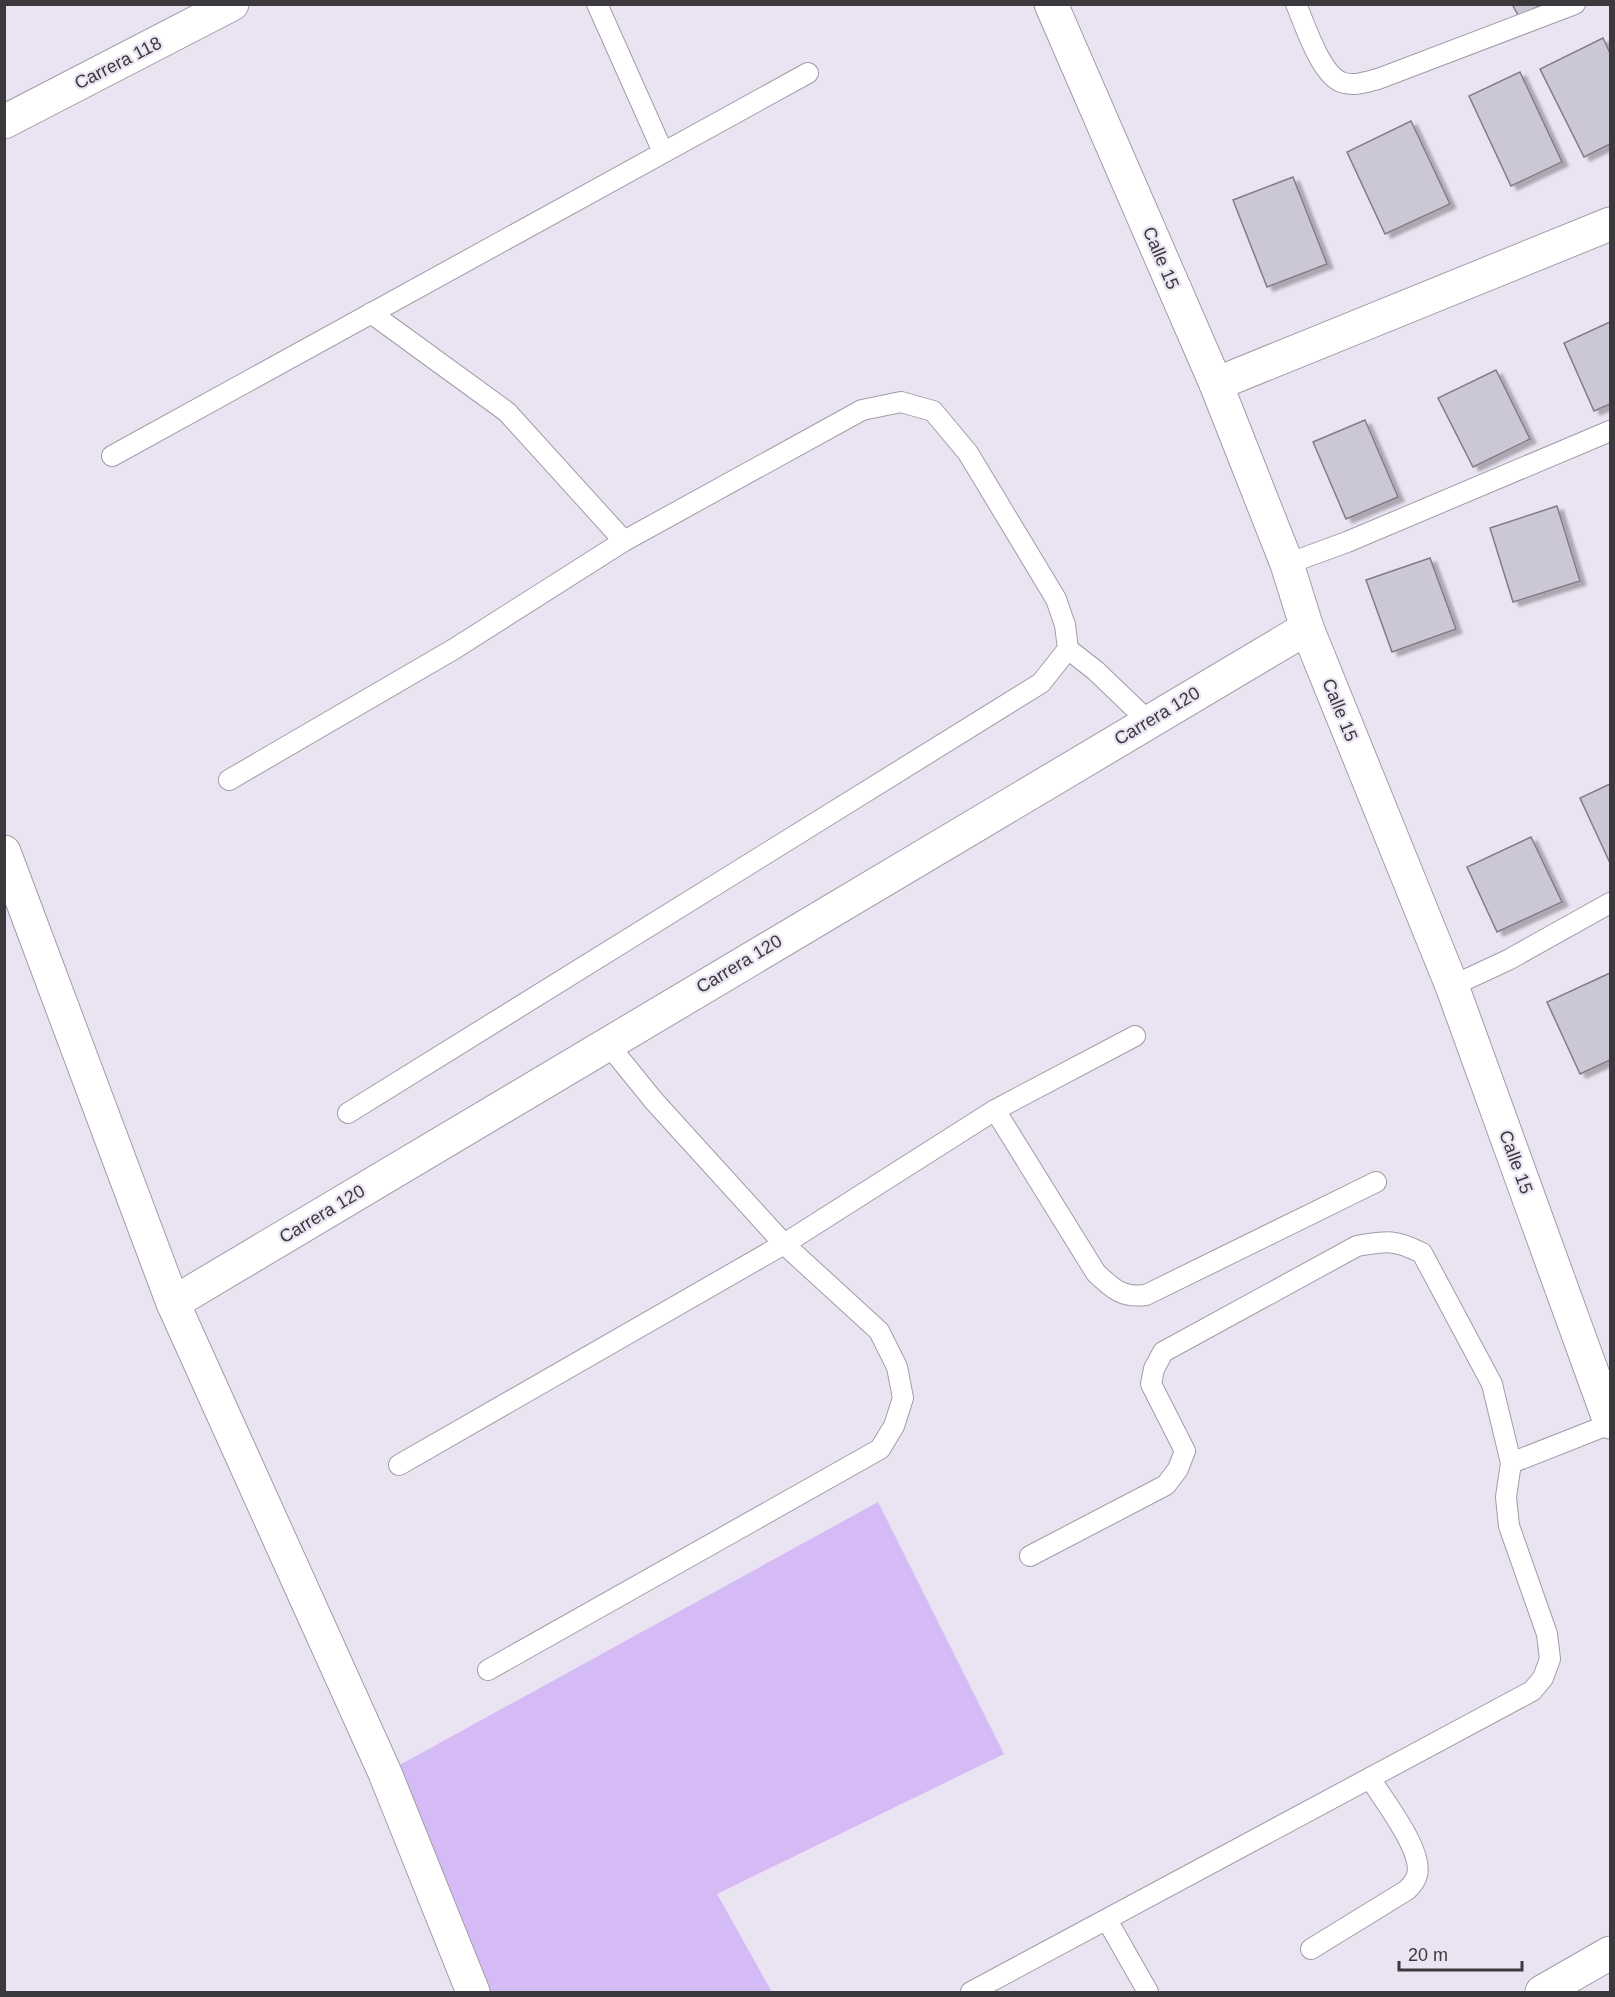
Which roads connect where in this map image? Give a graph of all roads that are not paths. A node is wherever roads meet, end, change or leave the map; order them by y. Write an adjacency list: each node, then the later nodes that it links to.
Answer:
1 (232, 4): 7 (street, Carrera 118)
2 (597, 4): 8 (lane)
3 (1052, 4): 11 (street, Calle 15)
4 (1296, 4): 5 (lane)
5 (1575, 4)
6 (808, 72): 8 (lane)
7 (4, 122)
8 (663, 152): 10 (lane)
9 (1611, 224): 11 (street)
10 (371, 313): 13 (lane); 14 (lane)
11 (1216, 384): 15 (street, Calle 15)
12 (1611, 431): 15 (lane)
13 (112, 456)
14 (624, 541): 17 (lane); 19 (lane)
15 (1287, 564): 16 (street, Calle 15)
16 (1307, 628): 18 (street, Carrera 120); 22 (street, Calle 15)
17 (1068, 649): 18 (lane); 26 (lane)
18 (1148, 721): 24 (street, Carrera 120)
19 (229, 780)
20 (4, 852): 29 (street)
21 (1611, 903): 22 (lane)
22 (1452, 986): 30 (street, Calle 15)
23 (1135, 1036): 25 (lane)
24 (607, 1043): 28 (lane); 29 (street, Carrera 120)
25 (995, 1110): 27 (lane); 28 (lane)
26 (348, 1113)
27 (1376, 1182)
28 (784, 1244): 32 (lane); 34 (lane)
29 (173, 1303): 39 (street)
30 (1611, 1423): 31 (lane)
31 (1511, 1463): 33 (lane); 35 (lane)
32 (399, 1465)
33 (1030, 1556)
34 (488, 1670)
35 (1370, 1778): 36 (lane); 37 (lane)
36 (1107, 1920): 40 (lane); 41 (lane)
37 (1311, 1949)
38 (1611, 1953): 42 (street)
39 (473, 1992)
40 (971, 1992)
41 (1148, 1992)
42 (1542, 1992)

